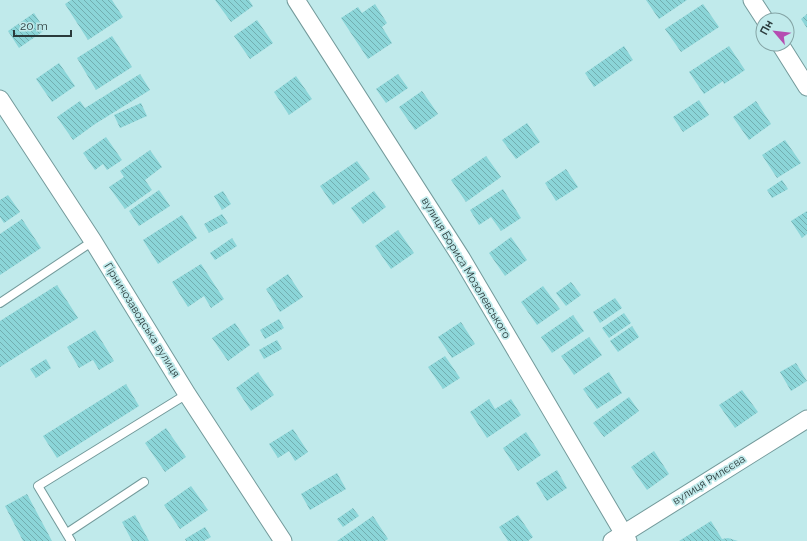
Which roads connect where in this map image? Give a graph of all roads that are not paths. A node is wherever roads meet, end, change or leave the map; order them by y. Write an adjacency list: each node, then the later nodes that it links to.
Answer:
1 (296, 0): 13 (street, вулиця Бориса Мозолевського)
2 (752, 0): 3 (street)
3 (760, 12)
4 (785, 52): 5 (street)
5 (807, 87)
6 (0, 99): 7 (street, Гірничозаводська вулиця)
7 (93, 241): 8 (lane); 9 (street, Гірничозаводська вулиця)
8 (0, 303)
9 (188, 394): 12 (lane); 15 (street, Гірничозаводська вулиця)
10 (807, 419): 13 (street, вулиця Рилєєва)
11 (144, 482): 12 (lane)
12 (67, 534): 14 (lane)
13 (621, 539)
14 (71, 541)
15 (283, 541)

